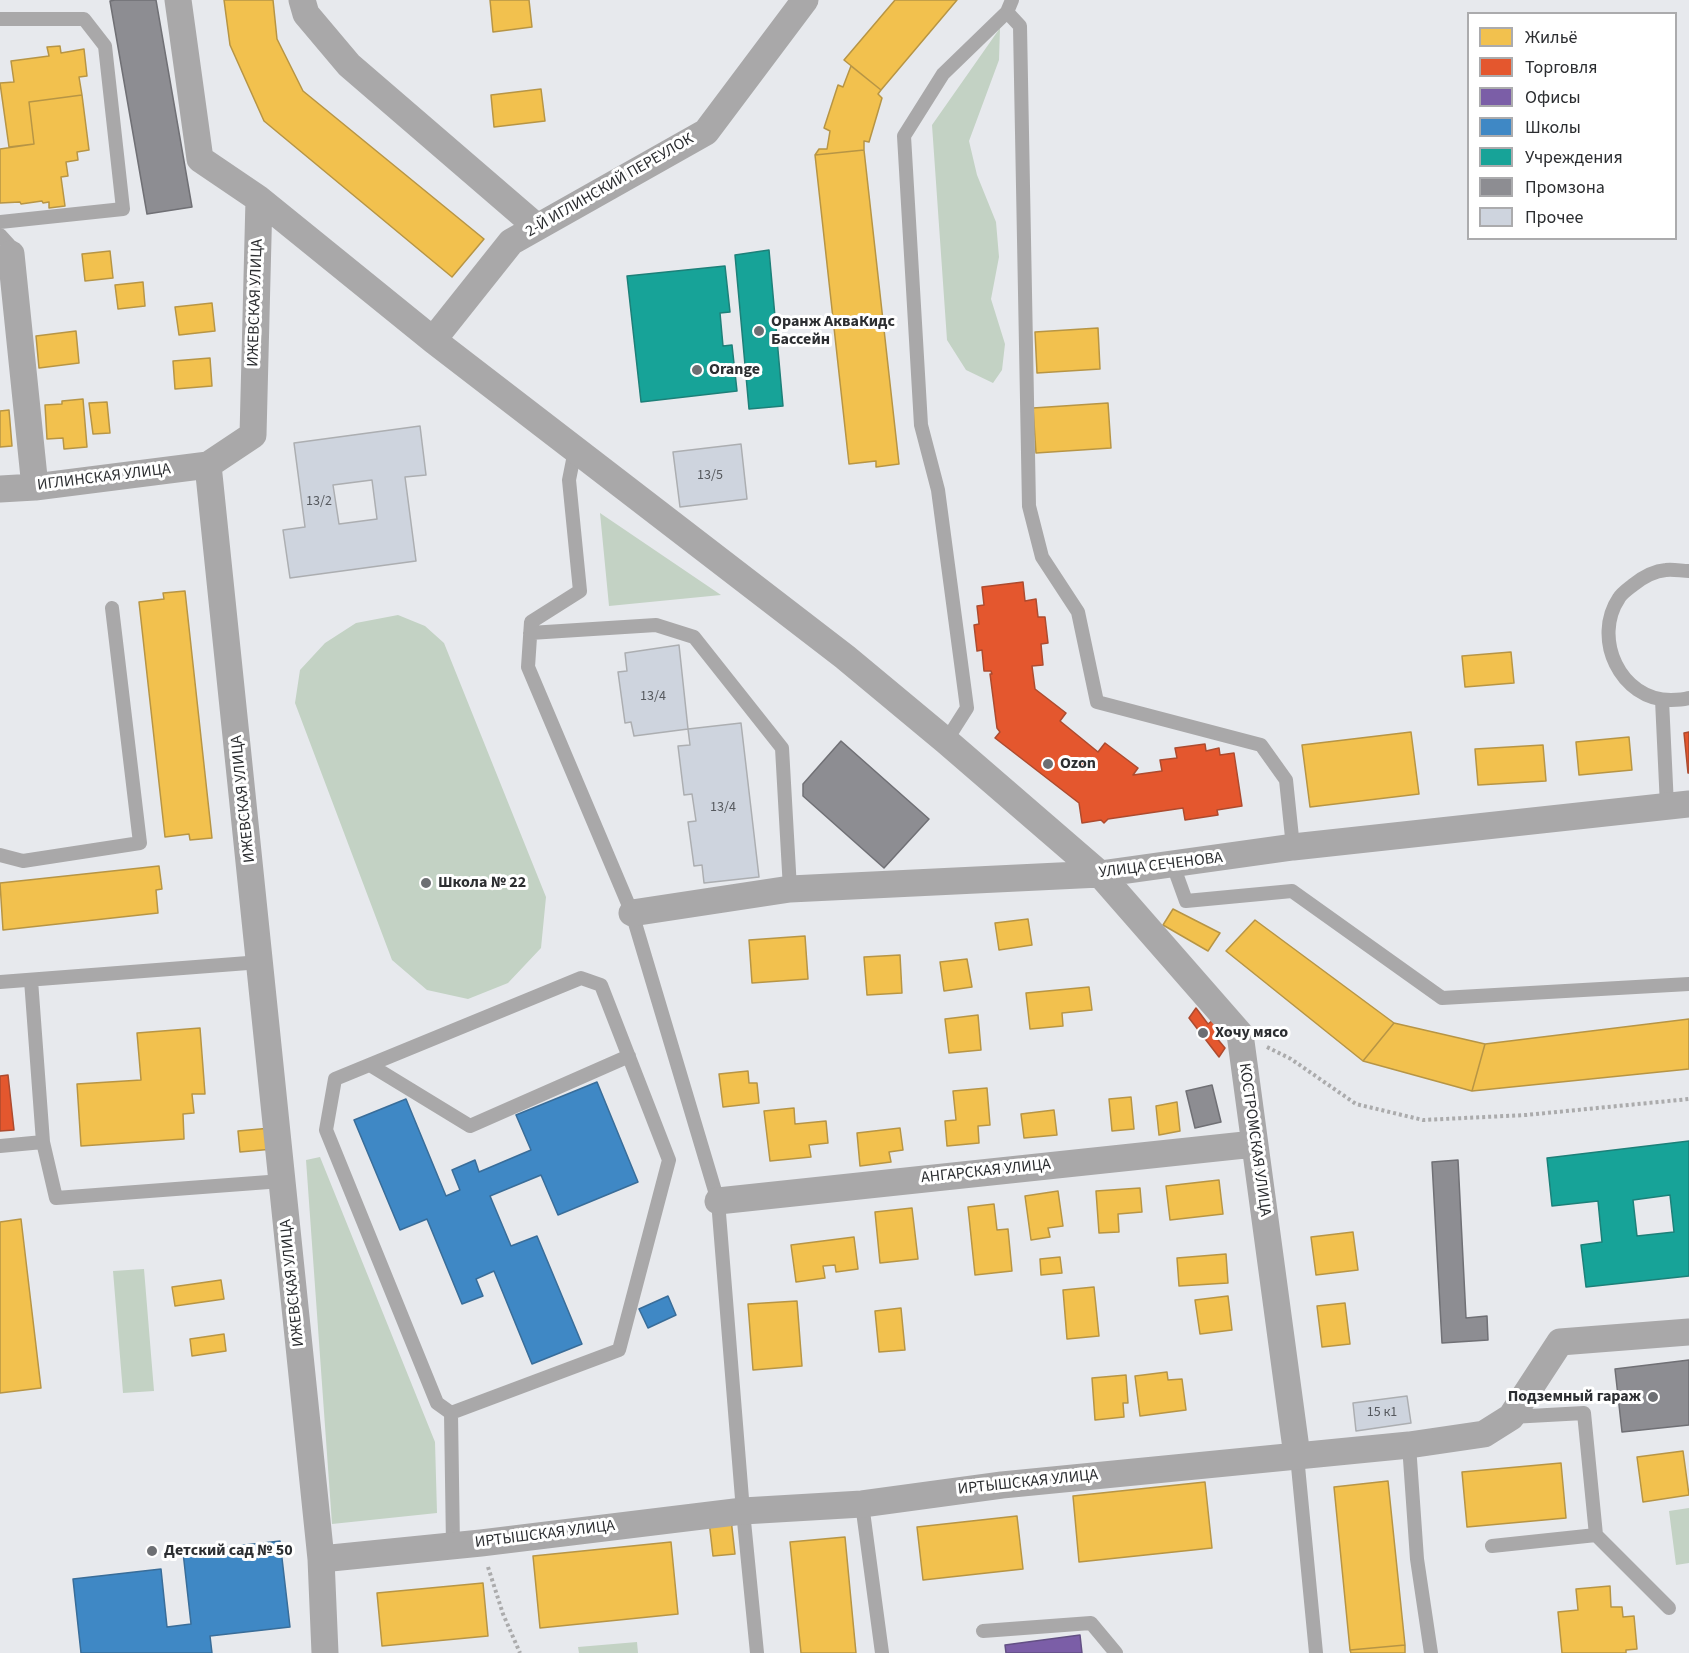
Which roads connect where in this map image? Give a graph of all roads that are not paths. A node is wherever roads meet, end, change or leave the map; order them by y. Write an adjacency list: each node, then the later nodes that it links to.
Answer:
1 (177, 0): 6 (street)
2 (302, 0): 8 (street)
3 (805, 0): 8 (street, 2-Й ИГЛИНСКИЙ ПЕРЕУЛОК)
4 (1009, 6): 20 (lane); 22 (lane)
5 (0, 19): 7 (lane)
6 (259, 199): 10 (street); 12 (street, ИЖЕВСКАЯ УЛИЦА)
7 (0, 222)
8 (537, 227): 10 (street, 2-Й ИГЛИНСКИЙ ПЕРЕУЛОК)
9 (5, 244): 13 (street)
10 (433, 340): 11 (street)
11 (575, 450): 17 (lane); 20 (street)
12 (208, 465): 13 (street, ИГЛИНСКАЯ УЛИЦА); 28 (street, ИЖЕВСКАЯ УЛИЦА)
13 (35, 487): 14 (street, ИГЛИНСКАЯ УЛИЦА)
14 (0, 489)
15 (1689, 571): 19 (lane)
16 (112, 608): 23 (lane)
17 (530, 633): 26 (lane); 27 (lane)
18 (1689, 698): 19 (lane)
19 (1662, 700): 21 (lane)
20 (946, 741): 25 (street)
21 (1678, 805): 22 (street, УЛИЦА СЕЧЕНОВА)
22 (1293, 848): 24 (street, УЛИЦА СЕЧЕНОВА)
23 (0, 855)
24 (1173, 865): 25 (street, УЛИЦА СЕЧЕНОВА); 31 (lane)
25 (1100, 874): 26 (street, УЛИЦА СЕЧЕНОВА); 35 (street, КОСТРОМСКАЯ УЛИЦА)
26 (790, 889): 27 (street, УЛИЦА СЕЧЕНОВА)
27 (632, 913): 38 (lane)
28 (261, 962): 29 (lane); 37 (street, ИЖЕВСКАЯ УЛИЦА)
29 (31, 980): 30 (lane); 34 (lane)
30 (0, 982)
31 (1689, 984)
32 (629, 1056): 33 (lane); 33 (lane); 40 (lane)
33 (370, 1065): 40 (lane)
34 (44, 1142): 36 (lane); 37 (lane)
35 (1254, 1144): 38 (street, АНГАРСКАЯ УЛИЦА); 43 (street, КОСТРОМСКАЯ УЛИЦА)
36 (0, 1146)
37 (282, 1181): 49 (street, ИЖЕВСКАЯ УЛИЦА)
38 (718, 1201): 45 (lane)
39 (1689, 1332): 41 (street, ИРТЫШСКАЯ УЛИЦА)
40 (451, 1413): 47 (lane)
41 (1511, 1417): 42 (street, ИРТЫШСКАЯ УЛИЦА); 46 (lane)
42 (1409, 1445): 43 (street, ИРТЫШСКАЯ УЛИЦА); 57 (lane)
43 (1297, 1456): 44 (street, ИРТЫШСКАЯ УЛИЦА); 56 (lane)
44 (862, 1504): 45 (street, ИРТЫШСКАЯ УЛИЦА); 54 (lane)
45 (743, 1511): 47 (street, ИРТЫШСКАЯ УЛИЦА); 53 (lane)
46 (1596, 1535): 48 (lane); 50 (lane)
47 (453, 1546): 49 (street, ИРТЫШСКАЯ УЛИЦА)
48 (1492, 1546)
49 (321, 1559): 52 (street, ИЖЕВСКАЯ УЛИЦА)
50 (1669, 1608)
51 (984, 1631): 55 (lane)
52 (325, 1653)
53 (757, 1653)
54 (882, 1653)
55 (1116, 1653)
56 (1316, 1653)
57 (1431, 1653)

